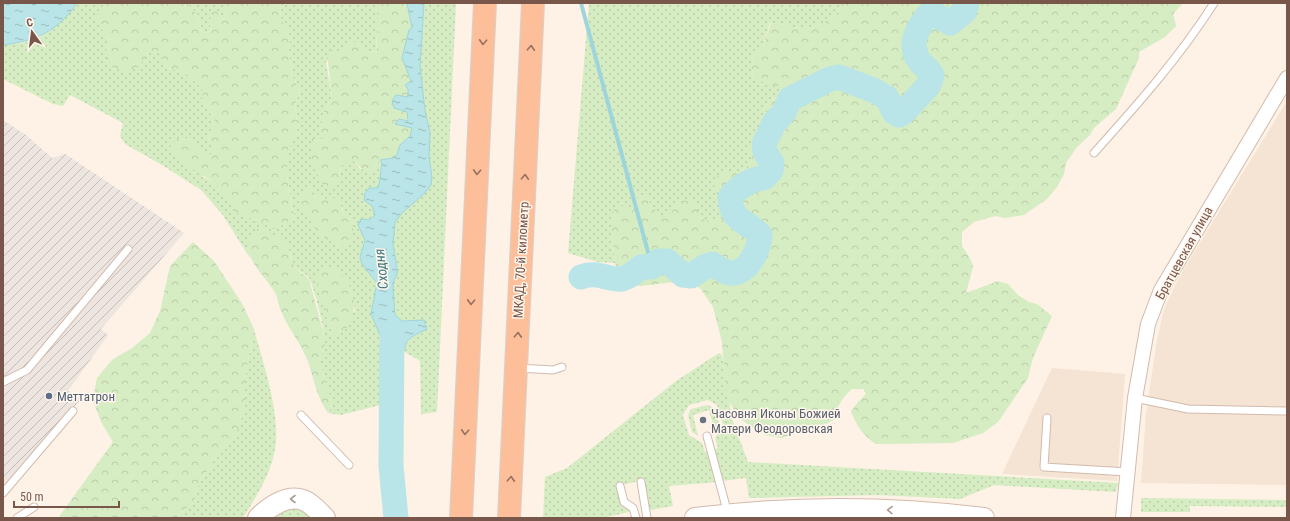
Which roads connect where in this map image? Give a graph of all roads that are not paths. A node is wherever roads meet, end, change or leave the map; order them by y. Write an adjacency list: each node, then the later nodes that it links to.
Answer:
1 (485, 3): 26 (highway, one-way to 26)
2 (533, 3): 8 (highway, МКАД, 70-й километр, one-way to 2)
3 (1214, 3): 5 (lane)
4 (1287, 78): 10 (street, Братцевская улица)
5 (1094, 153)
6 (128, 249): 9 (lane)
7 (562, 367): 8 (lane)
8 (516, 368): 27 (highway, МКАД, 70-й километр, one-way to 8)
9 (3, 382)
10 (1135, 398): 12 (lane); 17 (street, Братцевская улица)
11 (73, 411): 20 (lane)
12 (1287, 411)
13 (301, 415): 16 (lane)
14 (1047, 418): 17 (lane)
15 (707, 436): 22 (lane)
16 (349, 465)
17 (1128, 472): 32 (street, Братцевская улица)
18 (641, 482): 29 (lane)
19 (620, 486): 28 (lane)
20 (3, 493)
21 (34, 507): 23 (lane)
22 (728, 514): 30 (main road); 31 (main road, one-way to 22)
23 (17, 518)
24 (258, 518): 25 (main road, one-way to 24)
25 (325, 518)
26 (462, 518)
27 (509, 518)
28 (636, 518)
29 (647, 518)
30 (695, 518)
31 (984, 518)
32 (1123, 518)

